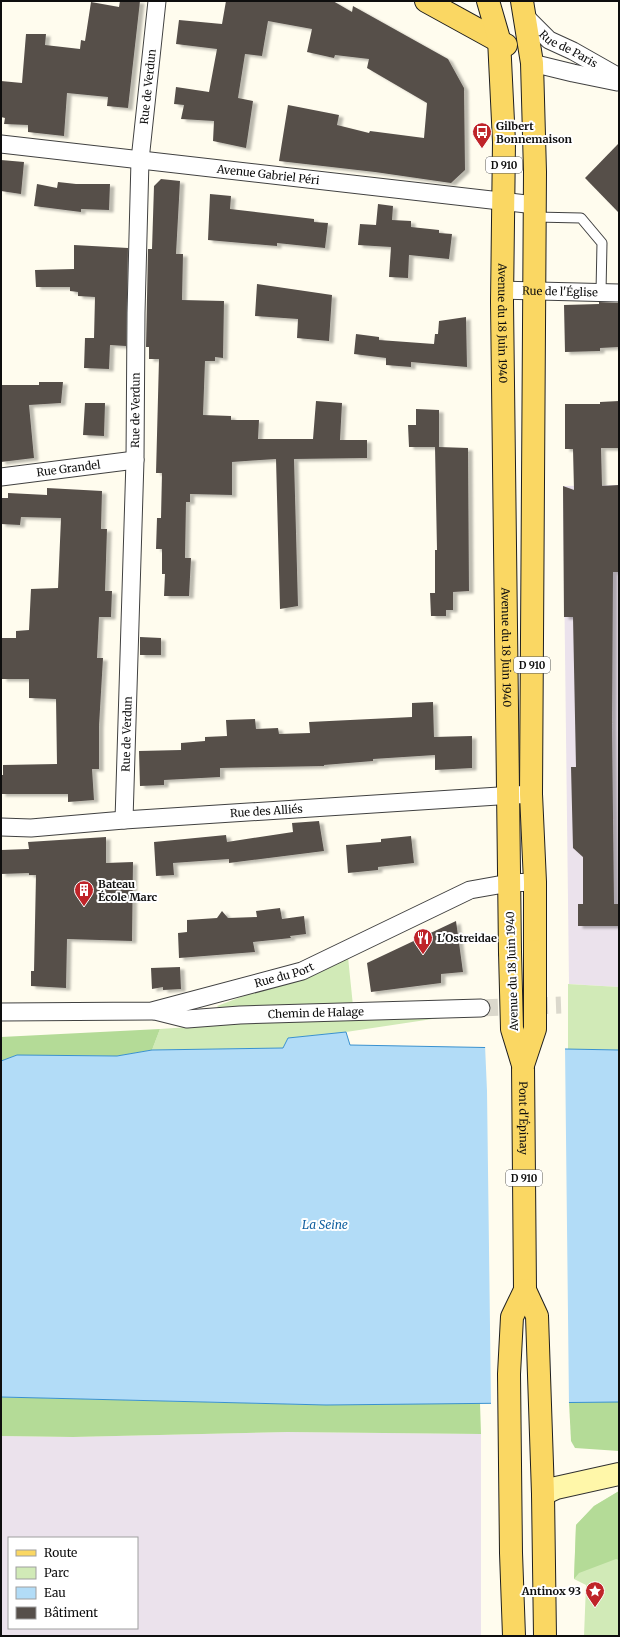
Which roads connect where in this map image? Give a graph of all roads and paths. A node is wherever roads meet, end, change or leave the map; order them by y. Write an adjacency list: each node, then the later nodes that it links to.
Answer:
1 (157, 1): 11 (street, Rue de Verdun)
2 (426, 1): 6 (main road)
3 (488, 1): 6 (main road, D 910)
4 (499, 1): 5 (main road)
5 (523, 7): 7 (main road, D 910); 8 (street, Rue de Paris)
6 (499, 39): 7 (main road); 12 (main road, Avenue du 18 Juin 1940 / D 910)
7 (532, 63): 9 (street, Rue de Paris); 13 (main road, Avenue du 18 Juin 1940 / D 910)
8 (619, 77)
9 (619, 82)
10 (1, 144): 11 (street, Avenue Gabriel Péri)
11 (140, 160): 12 (street, Avenue Gabriel Péri); 18 (street, Rue de Verdun)
12 (503, 202): 13 (street, Avenue Gabriel Péri); 14 (main road, Avenue du 18 Juin 1940 / D 910)
13 (535, 211): 15 (main road, Avenue du 18 Juin 1940 / D 910); 16 (lane)
14 (502, 290): 15 (street, Rue de l'Église); 21 (main road, Avenue du 18 Juin 1940 / D 910)
15 (536, 290): 16 (street, Rue de l'Église); 20 (main road, Avenue du 18 Juin 1940 / D 910)
16 (601, 292): 17 (street, Rue de l'Église)
17 (619, 293)
18 (135, 460): 19 (street, Rue Grandel); 22 (street, Rue de Verdun)
19 (1, 477)
20 (531, 794): 21 (street, Rue des Alliés); 24 (main road, Avenue du 18 Juin 1940 / D 910)
21 (508, 795): 22 (street, Rue des Alliés); 25 (main road, Avenue du 18 Juin 1940 / D 910)
22 (124, 820): 23 (street, Rue des Alliés)
23 (1, 827)
24 (535, 882): 25 (street, Rue du Port); 29 (main road, Avenue du 18 Juin 1940 / D 910, bridge)
25 (509, 883): 27 (street, Rue du Port); 29 (main road, Avenue du 18 Juin 1940 / D 910, bridge)
26 (481, 1008): 27 (street, Chemin de Halage)
27 (152, 1011): 28 (street, Rue du Port)
28 (1, 1012)
29 (523, 1065): 30 (main road, Pont d'Épinay / D 910)
30 (525, 1290): 32 (main road, Pont d'Épinay / D 910); 33 (main road, Pont d'Épinay / D 910)
31 (619, 1474): 32 (street)
32 (543, 1494): 33 (main road); 35 (main road, D 910)
33 (511, 1495): 34 (main road, D 910)
34 (514, 1636)
35 (545, 1636)

